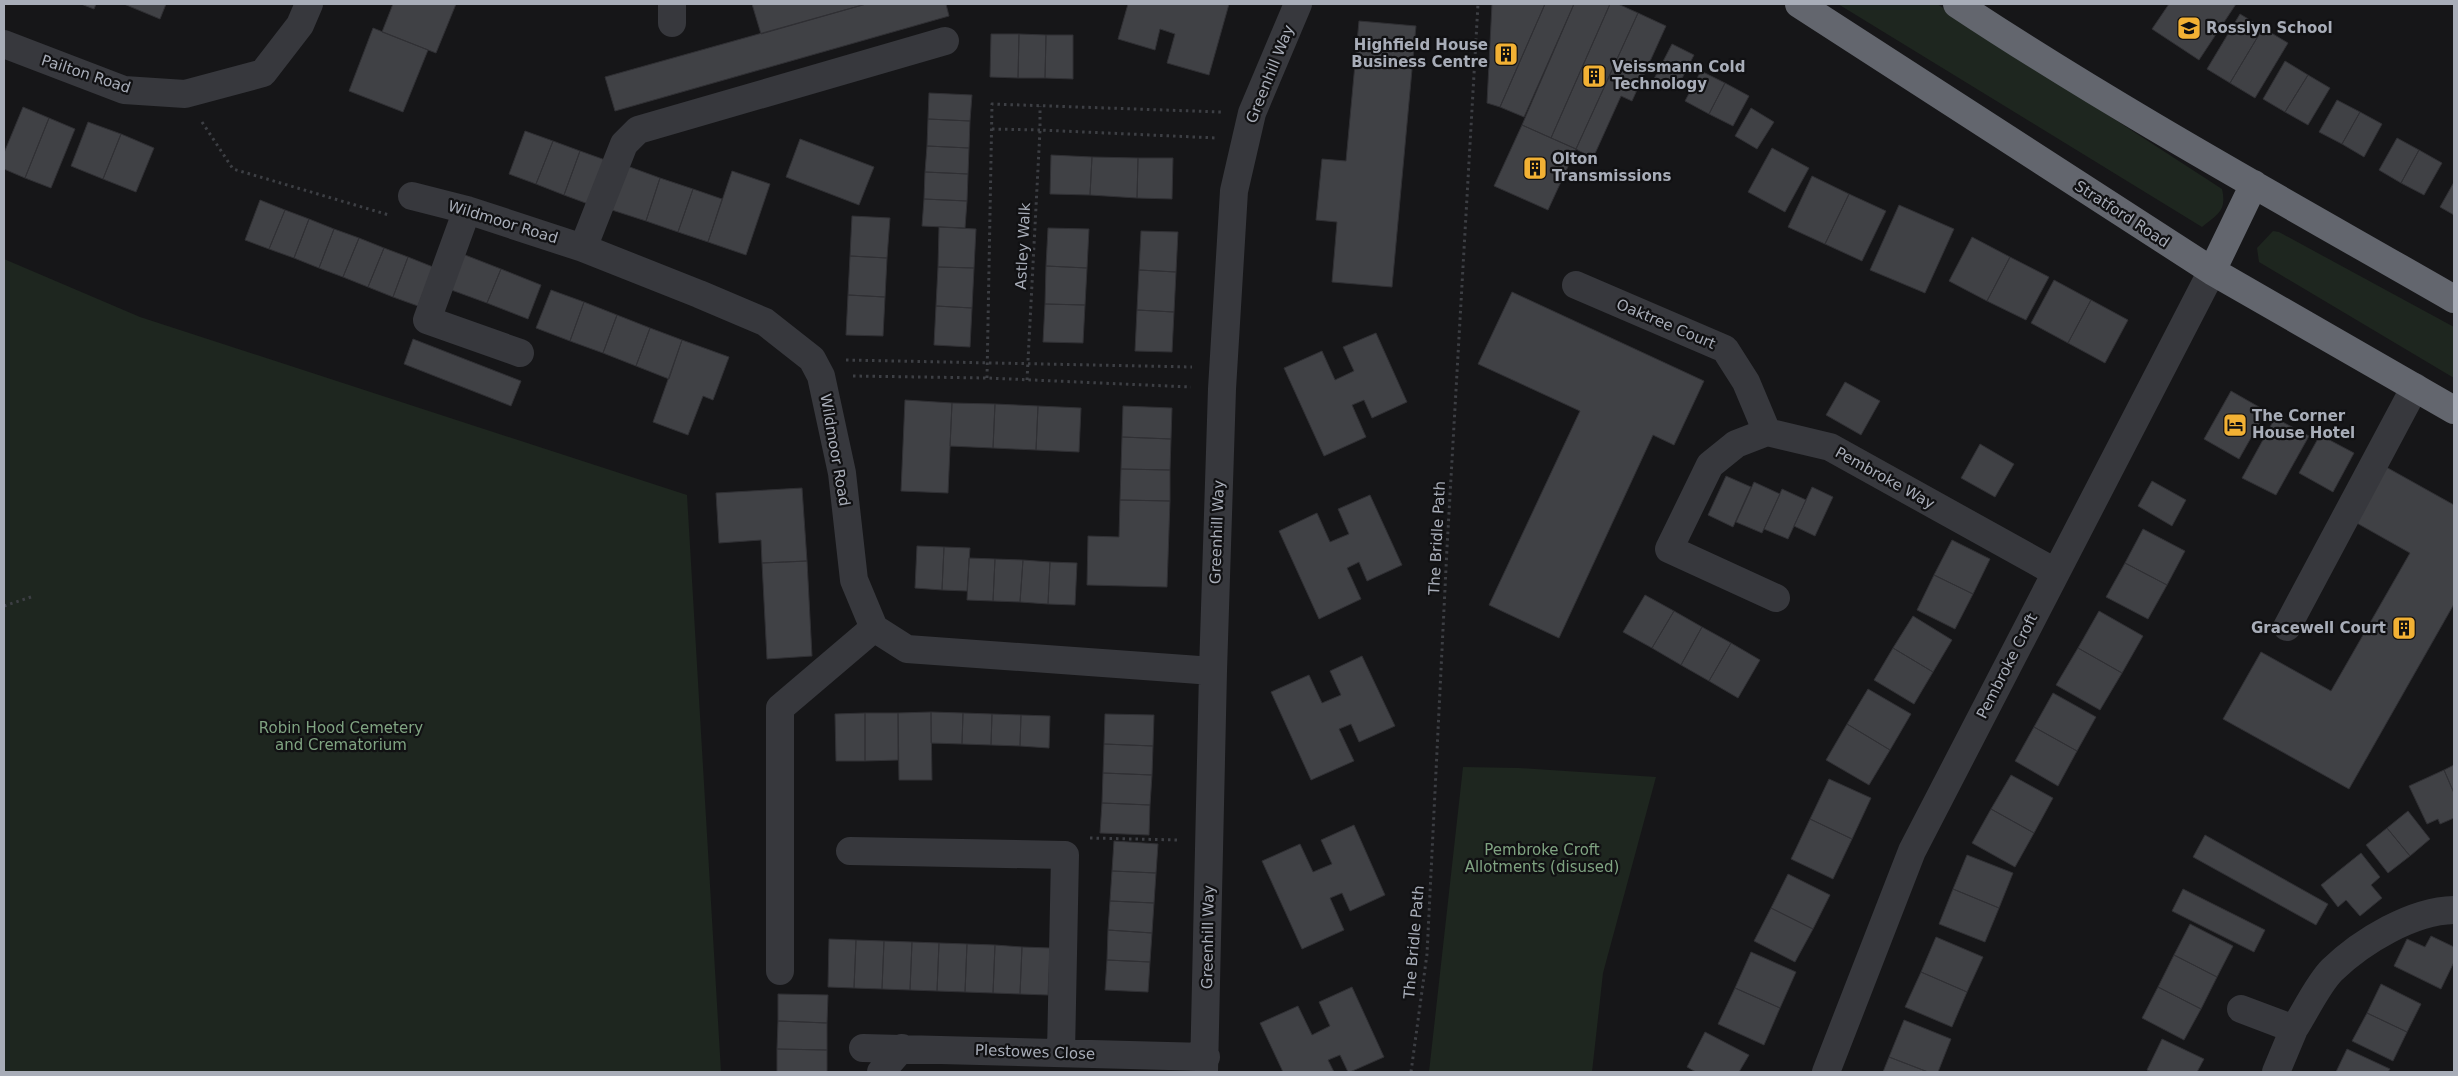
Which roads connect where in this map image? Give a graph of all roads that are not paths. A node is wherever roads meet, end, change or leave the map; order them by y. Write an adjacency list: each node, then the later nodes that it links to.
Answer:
1 (310, 4): 6 (street, Pailton Road)
2 (1298, 4): 22 (street, Greenhill Way)
3 (1799, 4): 11 (highway, Stratford Road)
4 (1957, 4): 7 (highway)
5 (945, 41): 10 (street)
6 (4, 44)
7 (2254, 184): 11 (highway); 13 (highway)
8 (412, 196): 9 (street, Wildmoor Road)
9 (467, 210): 10 (street, Wildmoor Road); 14 (street)
10 (583, 248): 21 (street, Wildmoor Road)
11 (2212, 272): 15 (highway, Stratford Road); 18 (street, Pembroke Croft)
12 (1576, 285): 17 (street, Oaktree Court)
13 (2454, 298)
14 (520, 353)
15 (2415, 387): 16 (highway, Stratford Road); 20 (street)
16 (2454, 410)
17 (1767, 432): 18 (street, Pembroke Way); 19 (street)
18 (2056, 572): 33 (street, Pembroke Croft)
19 (1776, 598)
20 (2287, 627)
21 (874, 628): 22 (street); 25 (street)
22 (1213, 671): 31 (street, Greenhill Way)
23 (850, 851): 30 (street)
24 (2449, 905): 27 (street)
25 (780, 971)
26 (2241, 1010): 27 (street)
27 (2294, 1029): 34 (street)
28 (863, 1048): 29 (street, Plestowes Close)
29 (902, 1048): 30 (street, Plestowes Close); 32 (street)
30 (1061, 1052): 31 (street, Plestowes Close)
31 (1205, 1064)
32 (881, 1072)
33 (1826, 1072)
34 (2276, 1072)

